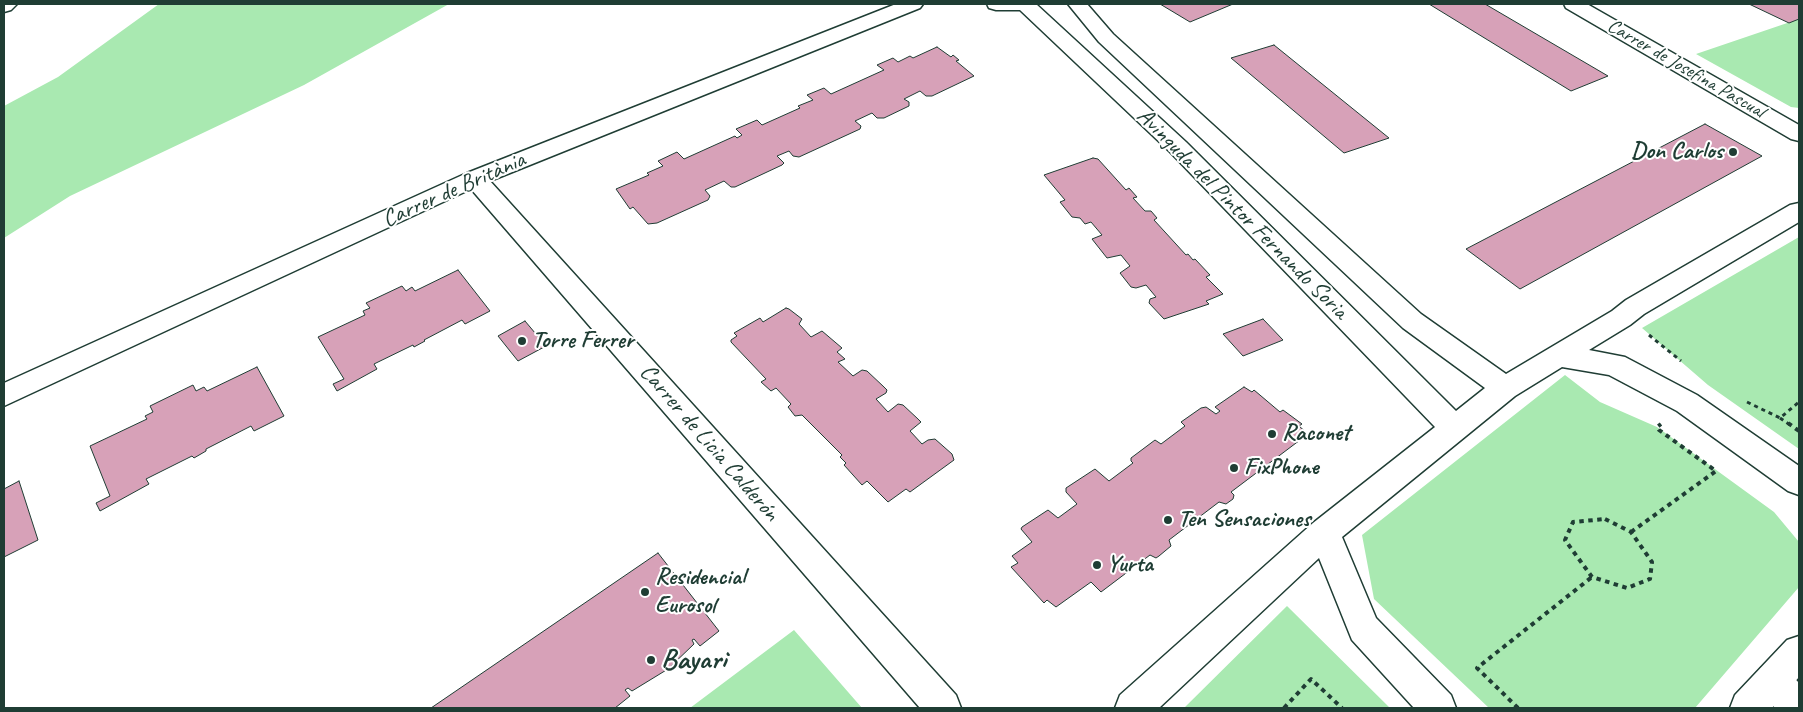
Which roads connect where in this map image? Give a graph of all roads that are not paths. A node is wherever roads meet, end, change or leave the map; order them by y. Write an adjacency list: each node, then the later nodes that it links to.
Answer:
1 (912, 4): 7 (street, Carrer de Britània)
2 (996, 4): 3 (street)
3 (1026, 4): 12 (street, Avinguda del Pintor Fernando Soria)
4 (1077, 4): 10 (street, Avinguda del Pintor Fernando Soria)
5 (1573, 4): 6 (street, Carrer de Josefina Pascual)
6 (1799, 134)
7 (475, 178): 11 (street, Carrer de Britània); 17 (street, Carrer de Licia Calderón)
8 (1799, 211): 9 (street)
9 (1558, 356): 10 (street); 13 (street)
10 (1506, 388): 12 (street)
11 (4, 396)
12 (1454, 428): 14 (street)
13 (1799, 482)
14 (1324, 533): 18 (street); 19 (street)
15 (1799, 652): 16 (street)
16 (1773, 680): 20 (street); 21 (street)
17 (943, 708)
18 (1133, 708)
19 (1438, 708)
20 (1748, 708)
21 (1798, 708)

